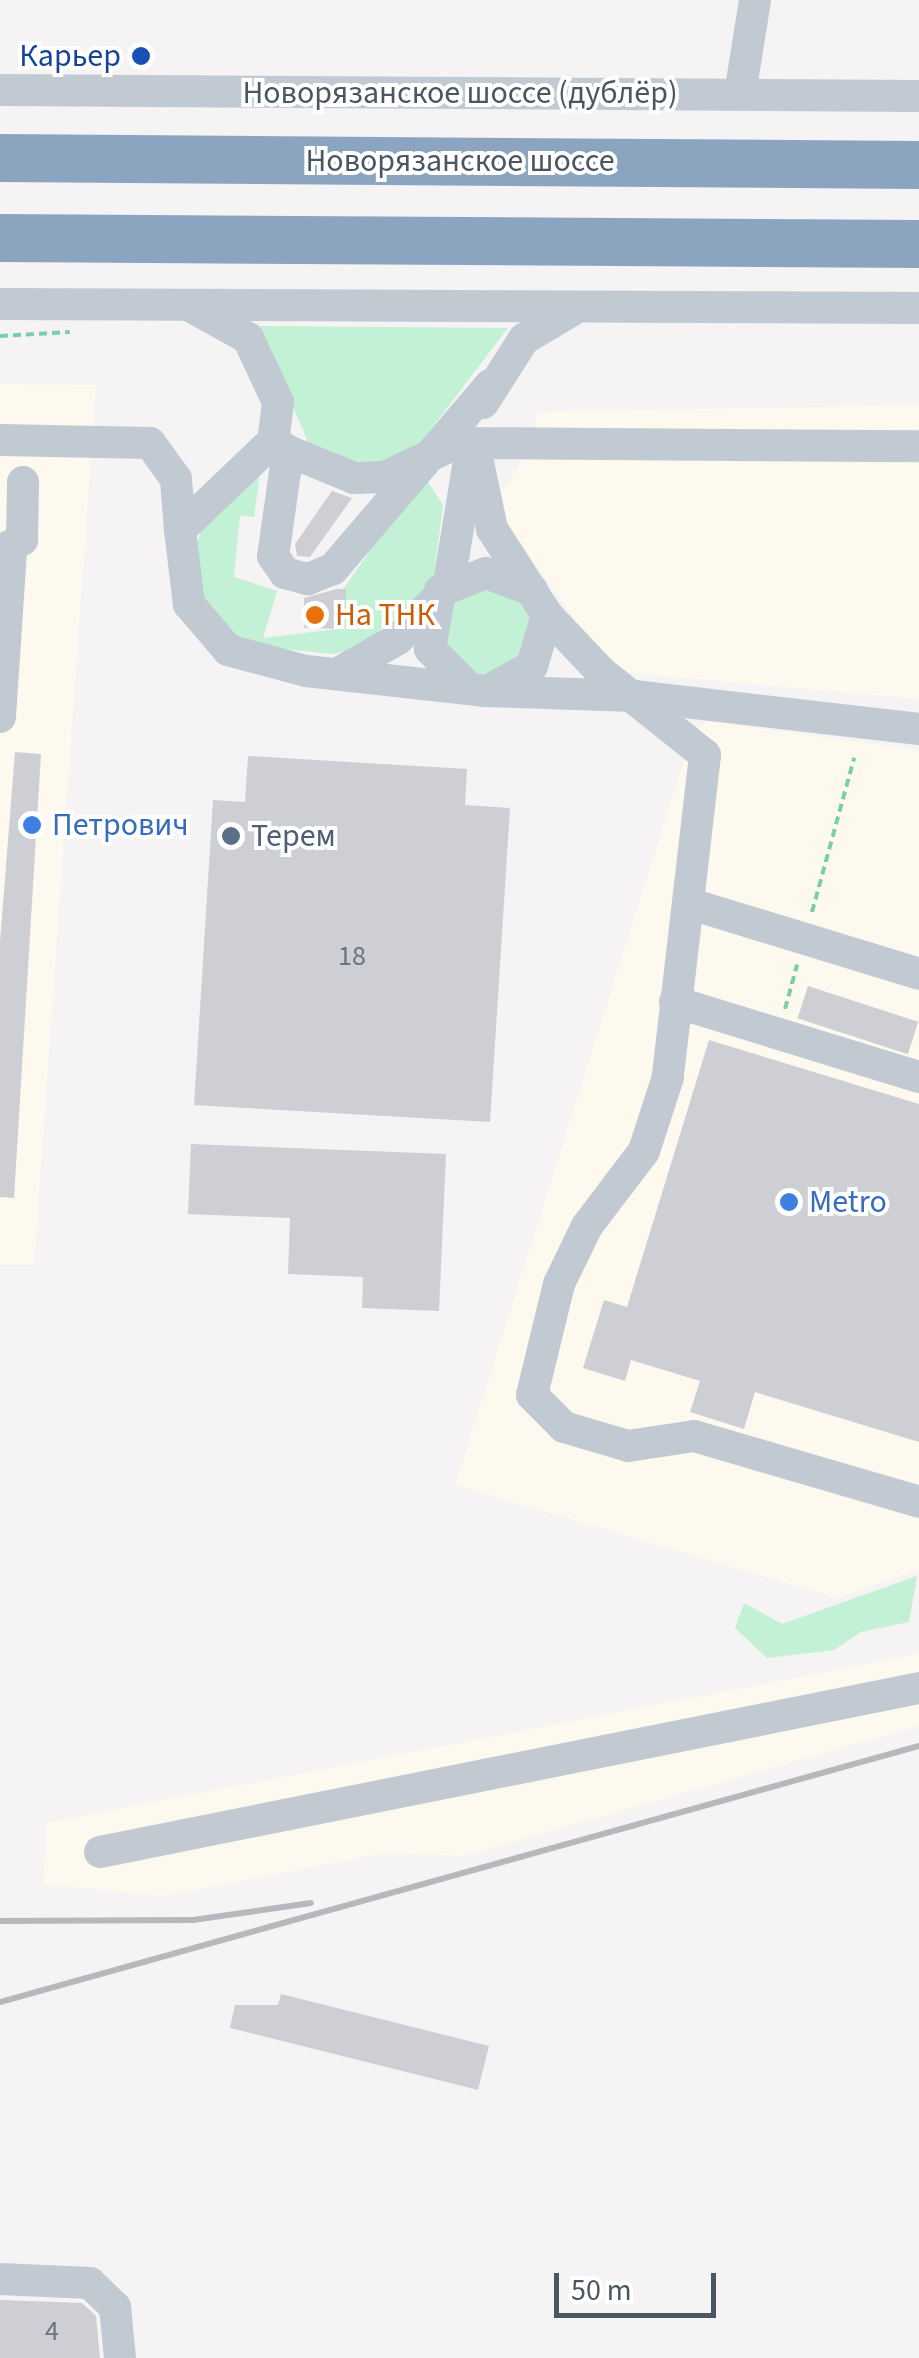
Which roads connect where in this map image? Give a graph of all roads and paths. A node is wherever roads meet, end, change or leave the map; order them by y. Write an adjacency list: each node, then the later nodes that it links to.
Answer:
1 (755, 0): 3 (street)
2 (0, 90): 3 (street, Новорязанское шоссе (дублёр))
3 (740, 94): 4 (street, Новорязанское шоссе (дублёр))
4 (919, 96)
5 (0, 158): 6 (highway, Новорязанское шоссе)
6 (919, 165)
7 (0, 238): 8 (highway)
8 (919, 244)
9 (0, 304): 10 (street)
10 (190, 306): 11 (street); 16 (street)
11 (580, 308): 12 (street); 13 (street)
12 (919, 308)
13 (490, 385): 15 (street); 18 (street)
14 (0, 440): 21 (street)
15 (474, 443): 17 (street); 18 (street); 20 (street); 24 (street)
16 (281, 446): 18 (street); 18 (street); 21 (street)
17 (919, 446)
18 (420, 462): 20 (street)
19 (23, 482): 22 (street)
20 (461, 494): 23 (street)
21 (180, 530): 25 (street)
22 (5, 551): 28 (street)
23 (442, 592): 24 (street); 25 (street); 26 (street)
24 (540, 603): 26 (street); 27 (street)
25 (337, 674): 26 (street)
26 (478, 690): 27 (street)
27 (634, 696): 29 (street); 31 (street)
28 (0, 716)
29 (919, 729)
30 (854, 758): 32 (path)
31 (694, 906): 32 (street); 34 (street)
32 (804, 938): 33 (street); 35 (path)
33 (919, 974)
34 (676, 1002): 35 (street); 37 (street)
35 (778, 1033): 36 (street)
36 (919, 1077)
37 (919, 1502)
38 (919, 1688): 39 (street)
39 (100, 1852)
40 (0, 2279): 41 (street)
41 (120, 2358)

